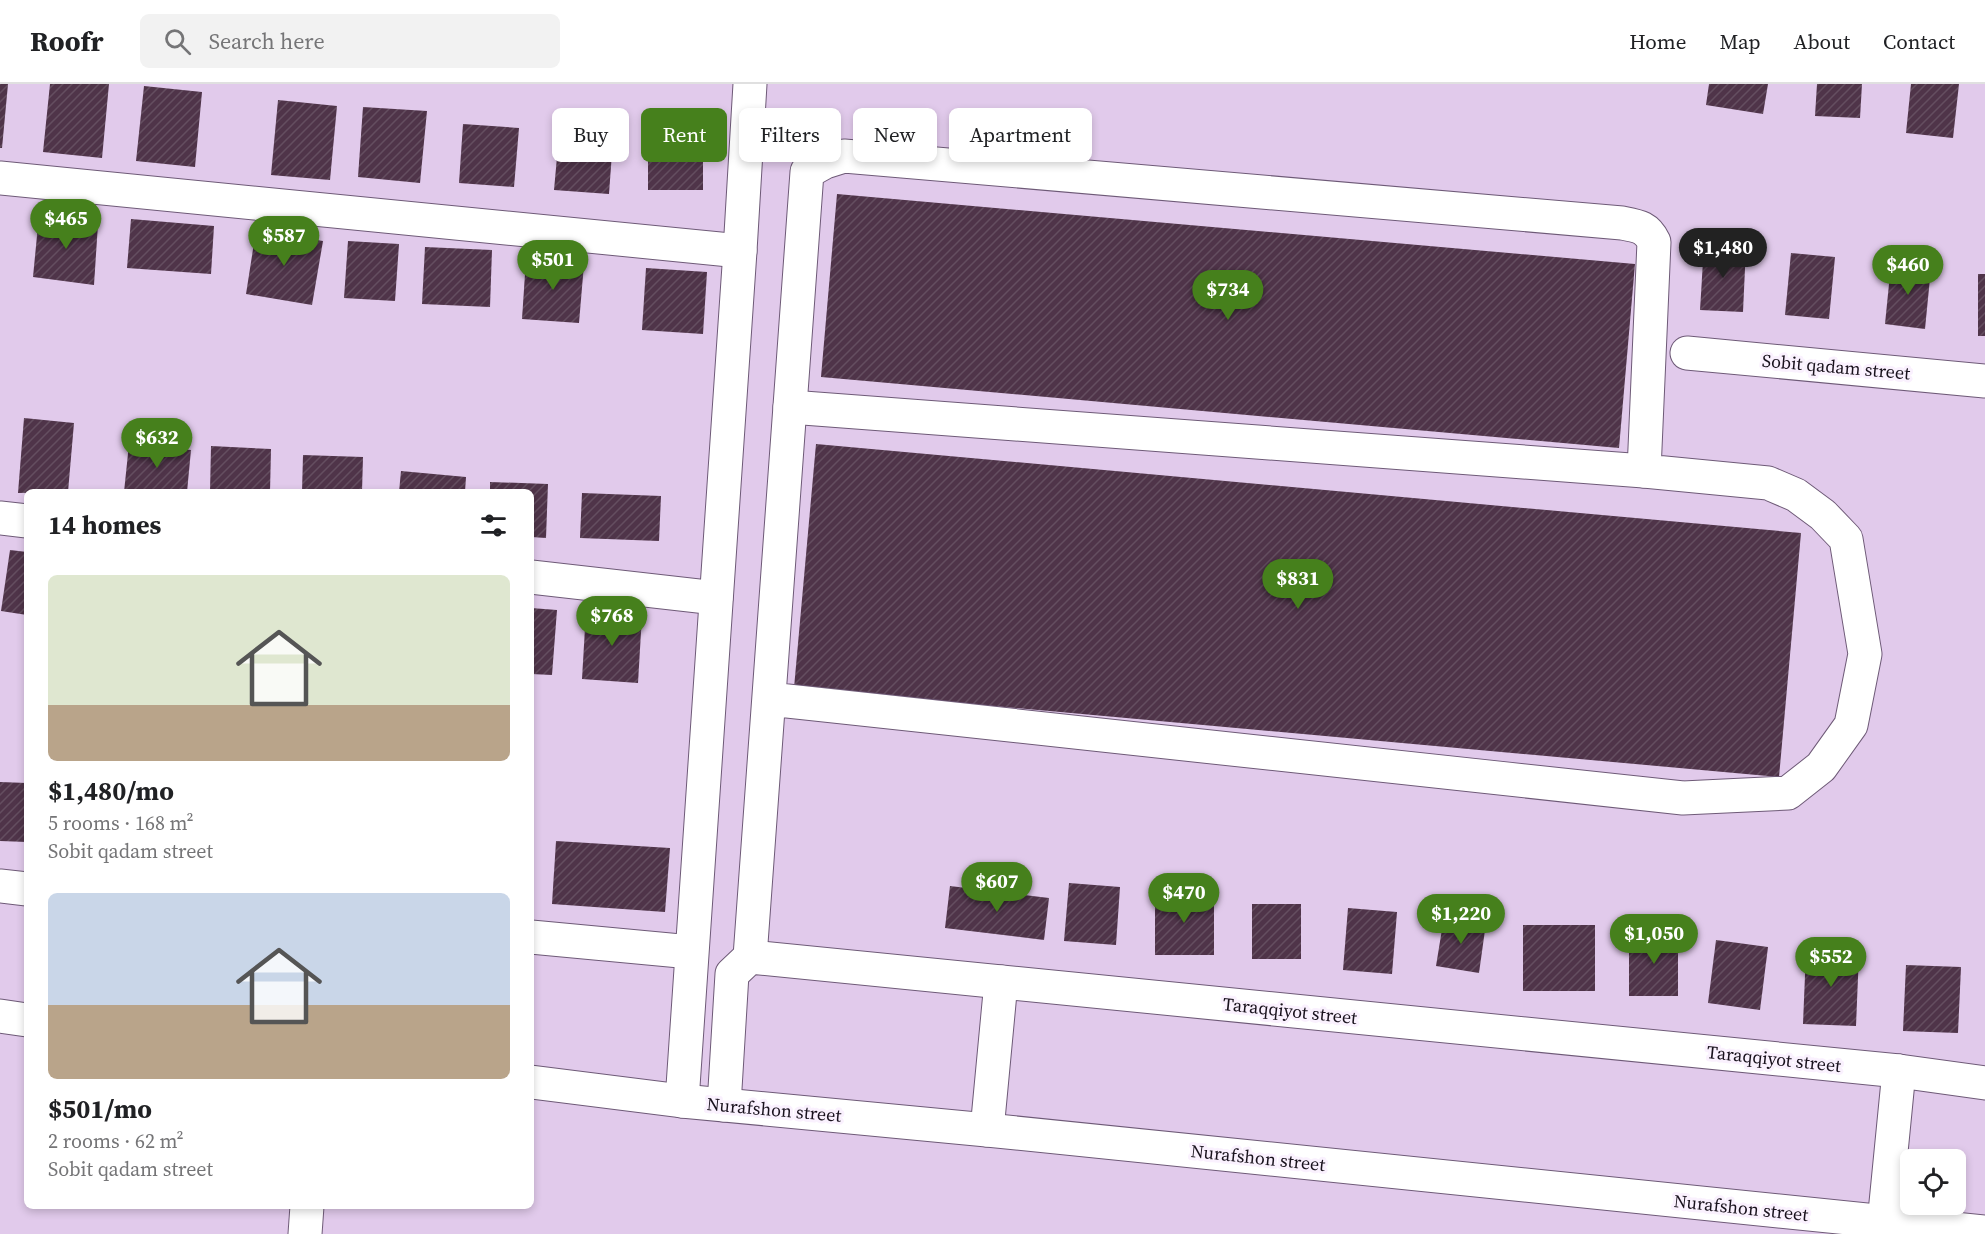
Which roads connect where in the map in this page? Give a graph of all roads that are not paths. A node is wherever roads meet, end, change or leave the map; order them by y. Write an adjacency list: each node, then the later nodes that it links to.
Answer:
1 (750, 84): 3 (street)
2 (0, 178): 3 (street)
3 (740, 251): 11 (street)
4 (1687, 353): 5 (street, Sobit qadam street)
5 (1985, 381)
6 (790, 406): 7 (street); 7 (street); 12 (street)
7 (1644, 471): 12 (street)
8 (0, 519): 9 (street)
9 (24, 522)
10 (534, 577): 11 (street)
11 (716, 598): 16 (street)
12 (769, 699): 17 (street)
13 (0, 886): 14 (street)
14 (24, 889)
15 (534, 937): 16 (street)
16 (691, 952): 24 (street)
17 (750, 957): 18 (street, Taraqqiyot street); 25 (street)
18 (1001, 982): 21 (street, Taraqqiyot street); 26 (street)
19 (0, 1016): 20 (street)
20 (24, 1020)
21 (1899, 1071): 23 (street, Taraqqiyot street); 28 (street)
22 (534, 1082): 24 (street, Nurafshon street)
23 (1985, 1083)
24 (682, 1101): 25 (street, Nurafshon street)
25 (724, 1105): 26 (street, Nurafshon street)
26 (987, 1130): 28 (street, Nurafshon street)
27 (308, 1209): 30 (street)
28 (1884, 1223): 29 (street, Nurafshon street)
29 (1985, 1232)
30 (305, 1234)

